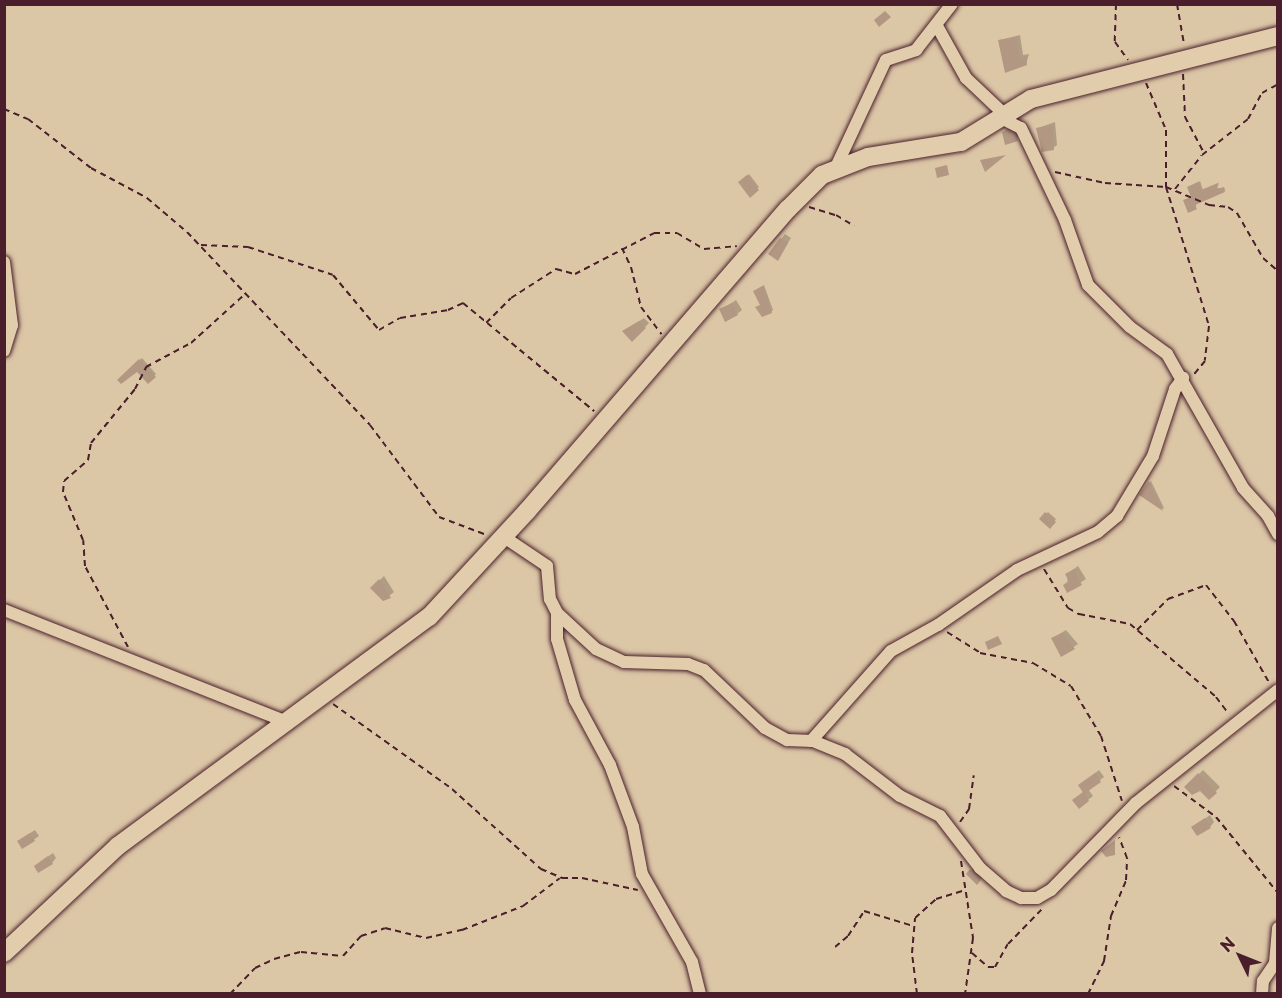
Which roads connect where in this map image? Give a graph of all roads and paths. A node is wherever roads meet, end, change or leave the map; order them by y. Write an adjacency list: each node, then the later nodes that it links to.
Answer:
1 (952, 4): 4 (street)
2 (1117, 4): 7 (path)
3 (1177, 4): 6 (path)
4 (937, 27): 10 (street); 12 (street)
5 (1278, 36): 6 (street)
6 (1185, 61): 7 (street); 11 (path)
7 (1137, 73): 10 (street); 14 (path)
8 (1278, 84): 11 (path)
9 (4, 109): 18 (path)
10 (1003, 117): 12 (street); 13 (street)
11 (1204, 153): 15 (path)
12 (836, 167): 16 (street)
13 (1040, 169): 14 (path); 27 (street)
14 (1166, 187): 15 (path); 27 (path)
15 (1176, 189): 22 (path)
16 (791, 205): 17 (path); 20 (street)
17 (854, 226)
18 (201, 245): 23 (path); 24 (path)
19 (622, 248): 20 (path); 24 (path); 25 (path)
20 (753, 250): 25 (street)
21 (4, 262): 26 (street)
22 (1278, 271)
23 (245, 294): 30 (path); 36 (path)
24 (486, 323): 28 (path)
25 (671, 345): 28 (street)
26 (4, 351)
27 (1184, 379): 29 (street); 31 (street)
28 (604, 420): 30 (street)
29 (1278, 534)
30 (502, 539): 33 (street); 38 (street)
31 (1042, 557): 34 (street); 35 (path)
32 (4, 610): 36 (street)
33 (557, 614): 41 (street); 48 (street)
34 (938, 625): 41 (street); 44 (path)
35 (1137, 630): 37 (path); 40 (path)
36 (136, 660): 39 (street)
37 (1277, 691): 40 (street)
38 (323, 697): 39 (street); 47 (path)
39 (285, 721): 55 (street)
40 (1234, 726): 43 (street)
41 (811, 741): 45 (street)
42 (974, 775): 45 (path)
43 (1167, 777): 44 (street); 51 (path)
44 (1117, 823): 50 (street); 61 (path)
45 (951, 830): 46 (street)
46 (961, 847): 49 (path); 50 (street)
47 (560, 878): 48 (path); 57 (path)
48 (651, 889): 58 (street)
49 (965, 890): 52 (path); 56 (path)
50 (1051, 890): 56 (path)
51 (1278, 893)
52 (913, 926): 54 (path); 59 (path)
53 (1278, 928): 62 (street)
54 (835, 946)
55 (4, 953)
56 (972, 953): 60 (path)
57 (230, 993)
58 (700, 993)
59 (917, 993)
60 (965, 993)
61 (1088, 993)
62 (1262, 993)

